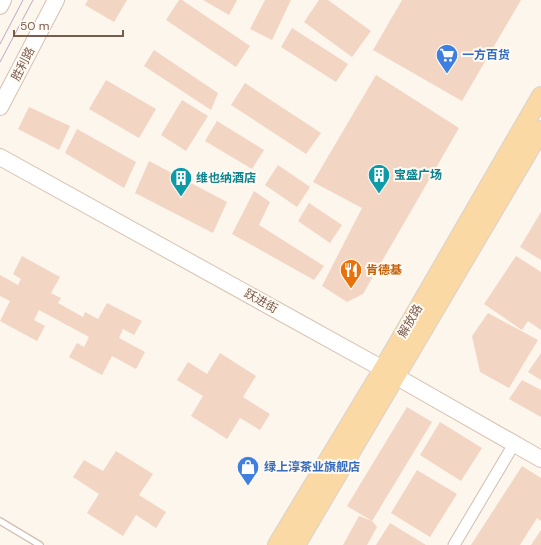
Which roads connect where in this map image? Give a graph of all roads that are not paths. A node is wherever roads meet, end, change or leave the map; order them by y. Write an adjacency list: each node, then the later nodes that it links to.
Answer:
1 (3, 0): 3 (street)
2 (56, 0): 5 (street, 胜利路)
3 (0, 6)
4 (541, 96): 8 (main road, 解放路)
5 (0, 107)
6 (541, 130): 8 (main road, 解放路)
7 (0, 157): 8 (street, 跃进街)
8 (389, 373): 9 (street, 跃进街); 13 (main road, 解放路); 14 (main road, 解放路)
9 (514, 444): 10 (street, 跃进街); 15 (street)
10 (541, 459)
11 (0, 521): 12 (lane)
12 (40, 545)
13 (277, 545)
14 (296, 545)
15 (454, 545)

